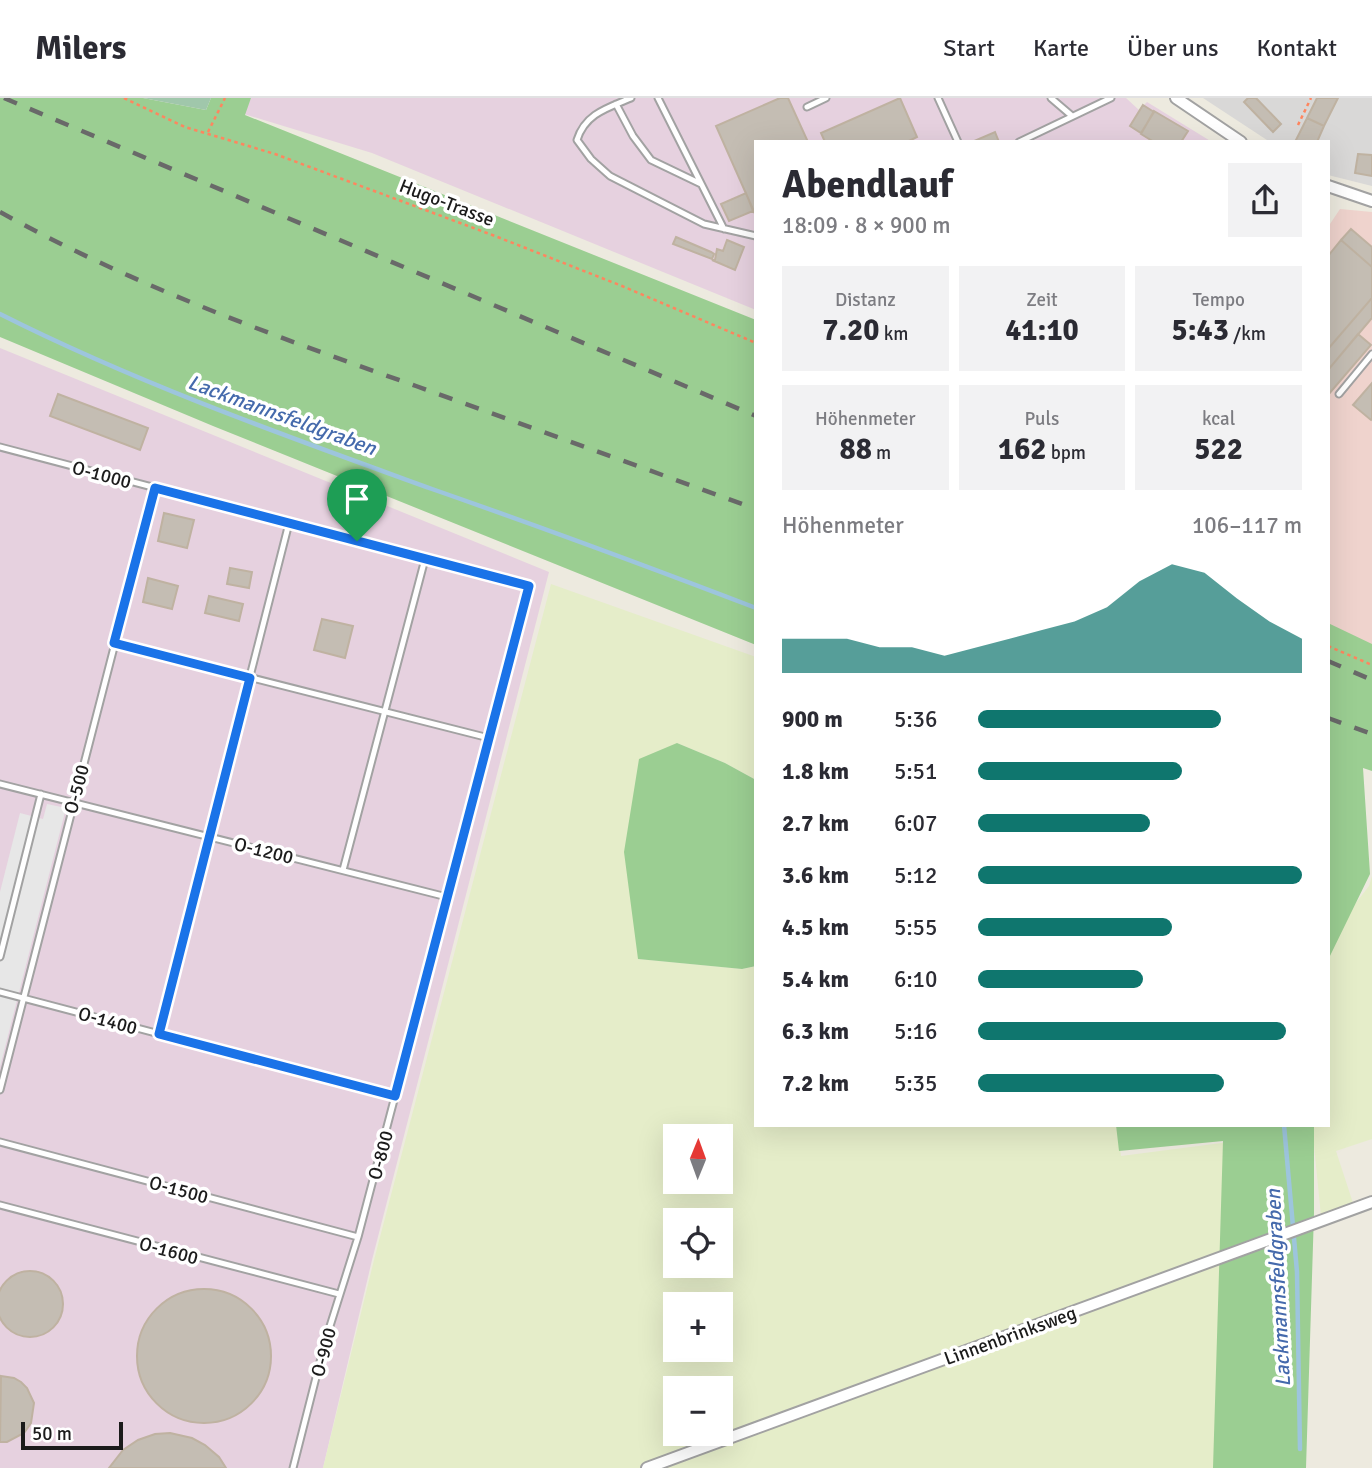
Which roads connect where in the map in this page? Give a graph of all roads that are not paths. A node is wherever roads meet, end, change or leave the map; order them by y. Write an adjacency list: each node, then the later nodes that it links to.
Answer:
1 (631, 98): 8 (lane)
2 (657, 98): 14 (lane)
3 (826, 98): 9 (lane)
4 (938, 98): 11 (lane)
5 (1051, 98): 10 (lane)
6 (1111, 98): 10 (lane)
7 (1176, 98): 13 (street)
8 (616, 104): 14 (lane); 17 (lane)
9 (807, 107)
10 (1072, 116): 12 (lane)
11 (957, 140)
12 (1023, 140)
13 (1238, 140)
14 (701, 184): 17 (lane)
15 (1330, 187): 16 (street)
16 (1372, 201)
17 (724, 229): 18 (lane)
18 (754, 236)
19 (1372, 354): 20 (lane)
20 (1339, 394)
21 (0, 447): 22 (lane, O-1000)
22 (155, 488): 23 (lane, O-1000); 26 (lane, O-500)
23 (289, 523): 24 (lane, O-1000); 27 (lane)
24 (425, 559): 25 (lane, O-1000); 28 (lane)
25 (529, 586): 29 (lane, O-800)
26 (114, 643): 27 (lane); 32 (lane, O-500)
27 (250, 678): 28 (lane); 33 (lane)
28 (384, 712): 29 (lane); 34 (lane)
29 (489, 738): 35 (lane, O-800)
30 (0, 784): 31 (lane, O-1200)
31 (41, 794): 32 (lane, O-1200); 36 (lane)
32 (73, 802): 33 (lane, O-1200); 38 (lane, O-500)
33 (210, 837): 34 (lane, O-1200); 39 (lane)
34 (343, 870): 35 (lane, O-1200)
35 (447, 897): 41 (lane, O-800)
36 (0, 957)
37 (0, 992): 38 (lane, O-1400)
38 (23, 998): 39 (lane, O-1400); 40 (lane, O-500)
39 (159, 1034): 41 (lane, O-1400)
40 (0, 1090)
41 (395, 1096): 45 (lane, O-800)
42 (0, 1142): 45 (lane, O-1500)
43 (1372, 1202): 48 (street, Linnenbrinksweg)
44 (0, 1205): 46 (lane, O-1600)
45 (358, 1237): 46 (lane, O-900)
46 (339, 1294): 47 (lane, O-900)
47 (292, 1468)
48 (647, 1468)

